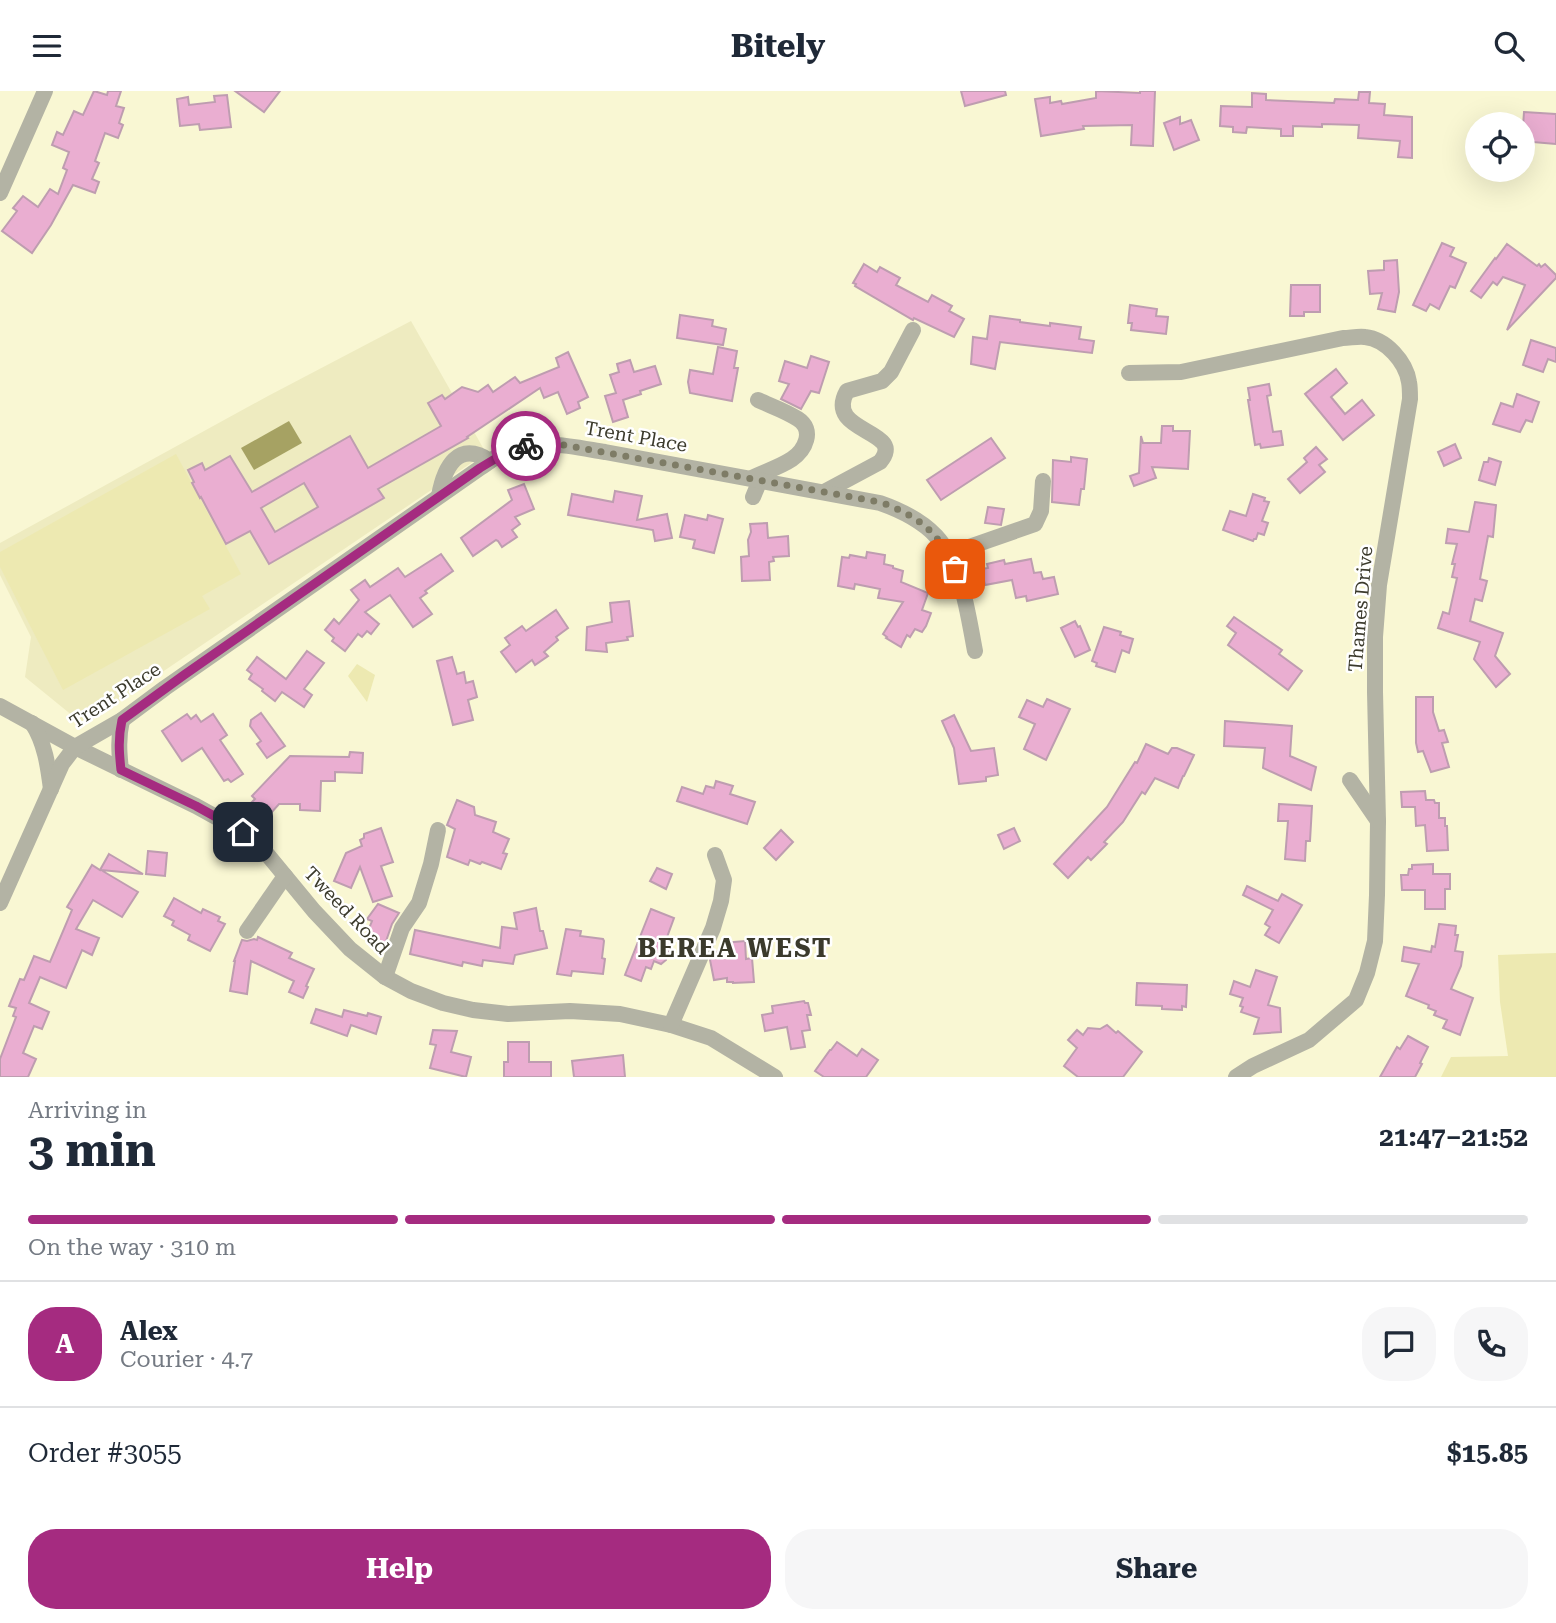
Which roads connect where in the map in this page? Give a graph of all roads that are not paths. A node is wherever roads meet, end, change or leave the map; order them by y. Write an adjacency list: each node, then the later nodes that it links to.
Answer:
1 (45, 91): 2 (street)
2 (0, 193)
3 (913, 330): 8 (street)
4 (1129, 373): 19 (street, Thames Drive)
5 (758, 400): 6 (street)
6 (756, 479): 8 (street, Trent Place); 9 (street); 13 (street, Trent Place)
7 (1043, 481): 10 (street)
8 (824, 492): 10 (street, Trent Place)
9 (753, 498)
10 (949, 554): 11 (street, Trent Place)
11 (975, 651)
12 (0, 706): 14 (street, Tweed Road)
13 (122, 720): 15 (street, Trent Place); 16 (street)
14 (31, 722): 15 (street, Tweed Road); 18 (street)
15 (75, 747): 16 (street, Tweed Road); 18 (street)
16 (121, 770): 22 (street, Tweed Road)
17 (1350, 780): 19 (street)
18 (51, 791): 23 (street)
19 (1378, 821): 28 (street, Thames Drive)
20 (438, 830): 25 (street)
21 (715, 855): 26 (street)
22 (285, 876): 24 (street); 25 (street, Tweed Road)
23 (0, 903)
24 (247, 930)
25 (384, 977): 26 (street, Tweed Road)
26 (671, 1025): 27 (street, Tweed Road)
27 (775, 1077)
28 (1236, 1077)

